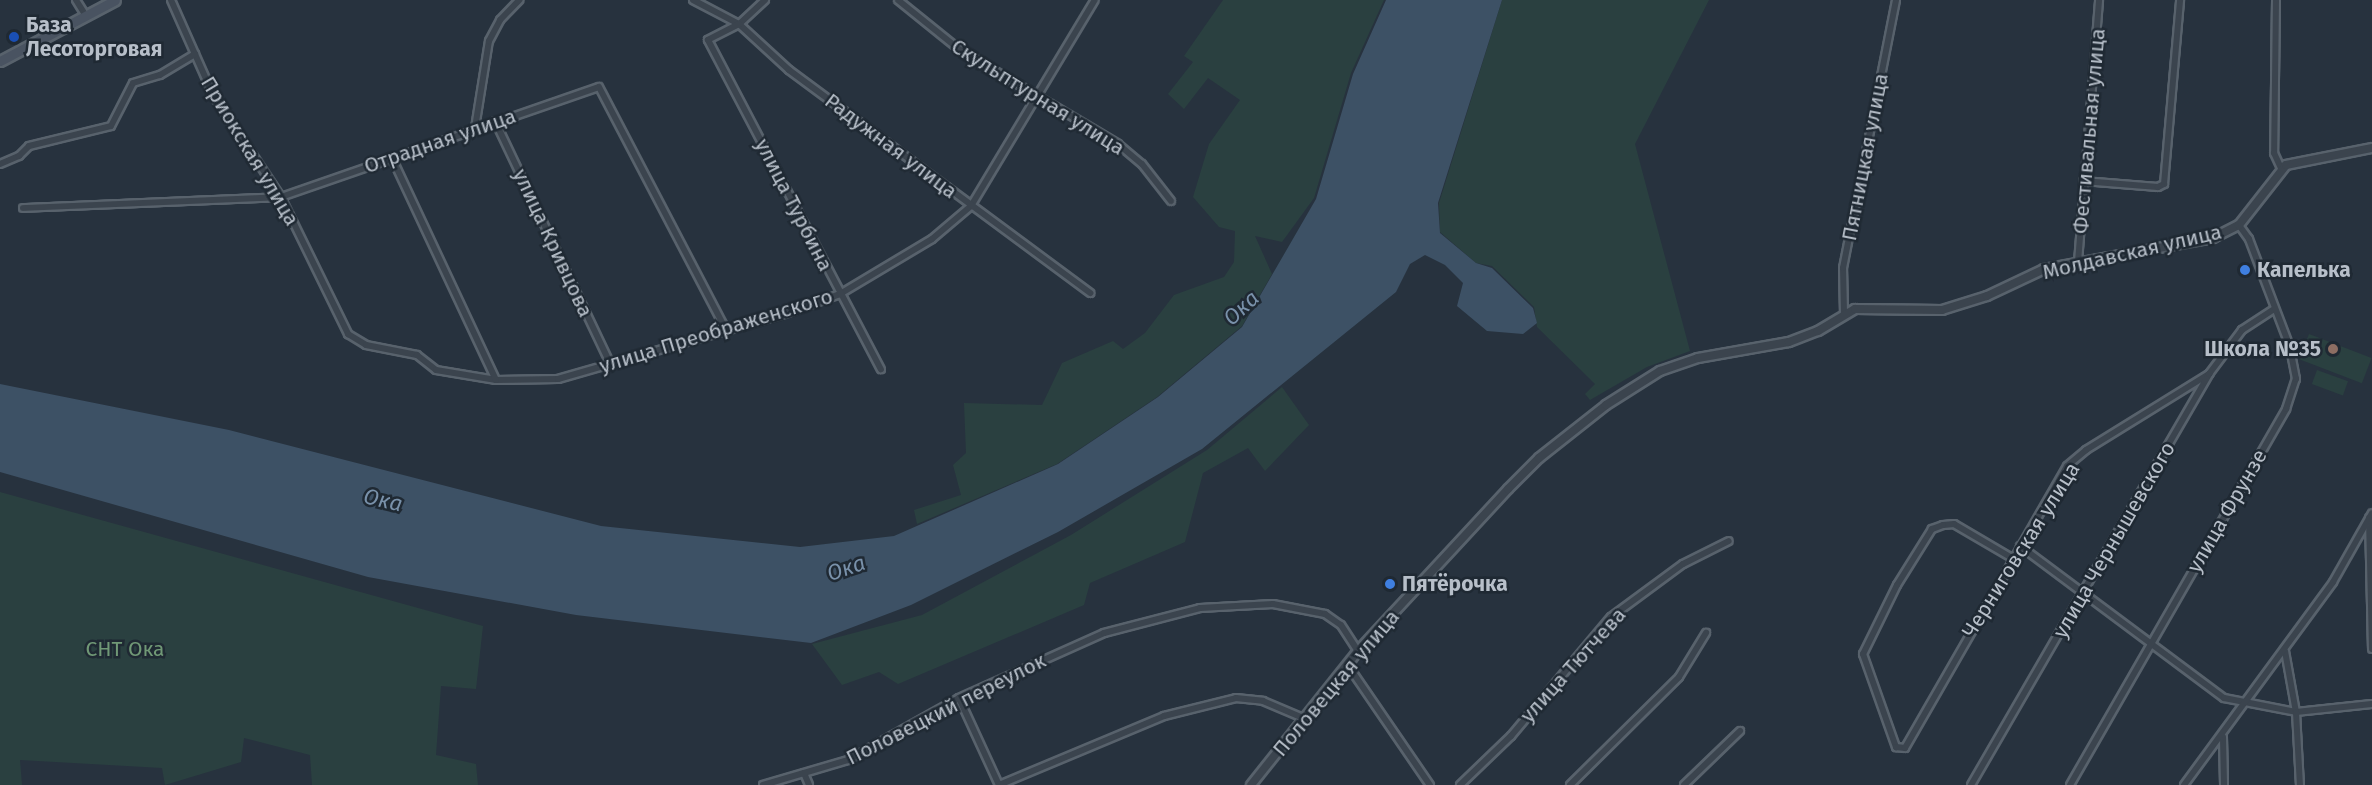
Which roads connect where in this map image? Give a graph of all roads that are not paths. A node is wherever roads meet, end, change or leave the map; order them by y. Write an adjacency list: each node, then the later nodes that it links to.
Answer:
1 (76, 0): 13 (street)
2 (115, 0): 13 (main road)
3 (171, 0): 15 (street, Приокская улица)
4 (519, 0): 19 (street)
5 (693, 0): 14 (street, Радужная улица)
6 (765, 0): 14 (street)
7 (898, 0): 17 (street, Скульптурная улица)
8 (1095, 0): 17 (street, улица Преображенского)
9 (1896, 0): 34 (street, Пятницкая улица)
10 (2100, 0): 24 (street, Фестивальная улица)
11 (2180, 0): 24 (street)
12 (2276, 0): 23 (street)
13 (87, 16): 16 (main road)
14 (739, 24): 27 (street, Радужная улица); 32 (street, улица Турбина)
15 (195, 54): 22 (street); 25 (street, Приокская улица)
16 (0, 61)
17 (1034, 96): 26 (street, Скульптурная улица); 27 (street, улица Преображенского)
18 (495, 121): 19 (street, Отрадная улица); 35 (street, Отрадная улица); 38 (street, улица Кривцова)
19 (475, 128): 21 (street, Отрадная улица)
20 (2372, 148): 23 (street)
21 (392, 158): 25 (street, Отрадная улица); 41 (street)
22 (0, 164)
23 (2281, 168): 29 (street, Молдавская улица)
24 (2083, 182): 30 (street, Фестивальная улица)
25 (281, 196): 28 (street, Отрадная улица); 36 (street, Приокская улица)
26 (1171, 201)
27 (971, 206): 31 (street, Радужная улица); 32 (street, улица Преображенского)
28 (23, 208)
29 (2239, 225): 30 (street, Молдавская улица); 33 (street, улица Фрунзе)
30 (2078, 262): 34 (street, Молдавская улица)
31 (1090, 293)
32 (840, 294): 35 (street, улица Преображенского); 39 (street, улица Турбина)
33 (2273, 310): 40 (street, улица Чернышевского); 48 (street, улица Фрунзе)
34 (1844, 314): 37 (street, Молдавская улица)
35 (724, 328): 38 (street, улица Преображенского)
36 (348, 334): 41 (street, улица Преображенского)
37 (1698, 358): 50 (street, Половецкая улица)
38 (611, 365): 41 (street, улица Преображенского)
39 (880, 369)
40 (2209, 374): 44 (street, Черниговская улица); 46 (street, улица Чернышевского)
41 (496, 380)
42 (2371, 515): 49 (street); 51 (street)
43 (1729, 541): 66 (street, улица Тютчева)
44 (2020, 546): 45 (street, Черниговская улица); 46 (street)
45 (2012, 558): 45 (street, Черниговская улица)
46 (2083, 593): 48 (street); 69 (street, улица Чернышевского)
47 (1706, 633): 67 (street)
48 (2151, 643): 54 (street); 70 (street, улица Фрунзе)
49 (2372, 649)
50 (1358, 651): 52 (street, Половецкая улица); 53 (street, Половецкий переулок)
51 (2285, 651): 54 (street); 56 (street)
52 (1347, 664): 57 (street, Половецкая улица); 65 (street)
53 (959, 698): 60 (street, Половецкий переулок); 63 (street)
54 (2244, 703): 56 (street); 59 (street)
55 (2372, 704): 56 (street)
56 (2296, 712): 73 (street)
57 (1303, 718): 63 (street); 64 (street, Половецкая улица)
58 (1740, 731): 68 (street)
59 (2223, 736): 71 (street); 72 (street)
60 (804, 773): 61 (street, Половецкий переулок); 62 (street)
61 (762, 785)
62 (809, 785)
63 (999, 785)
64 (1251, 785)
65 (1430, 785)
66 (1460, 785)
67 (1570, 785)
68 (1684, 785)
69 (1971, 785)
70 (2070, 785)
71 (2184, 785)
72 (2224, 785)
73 (2300, 785)

